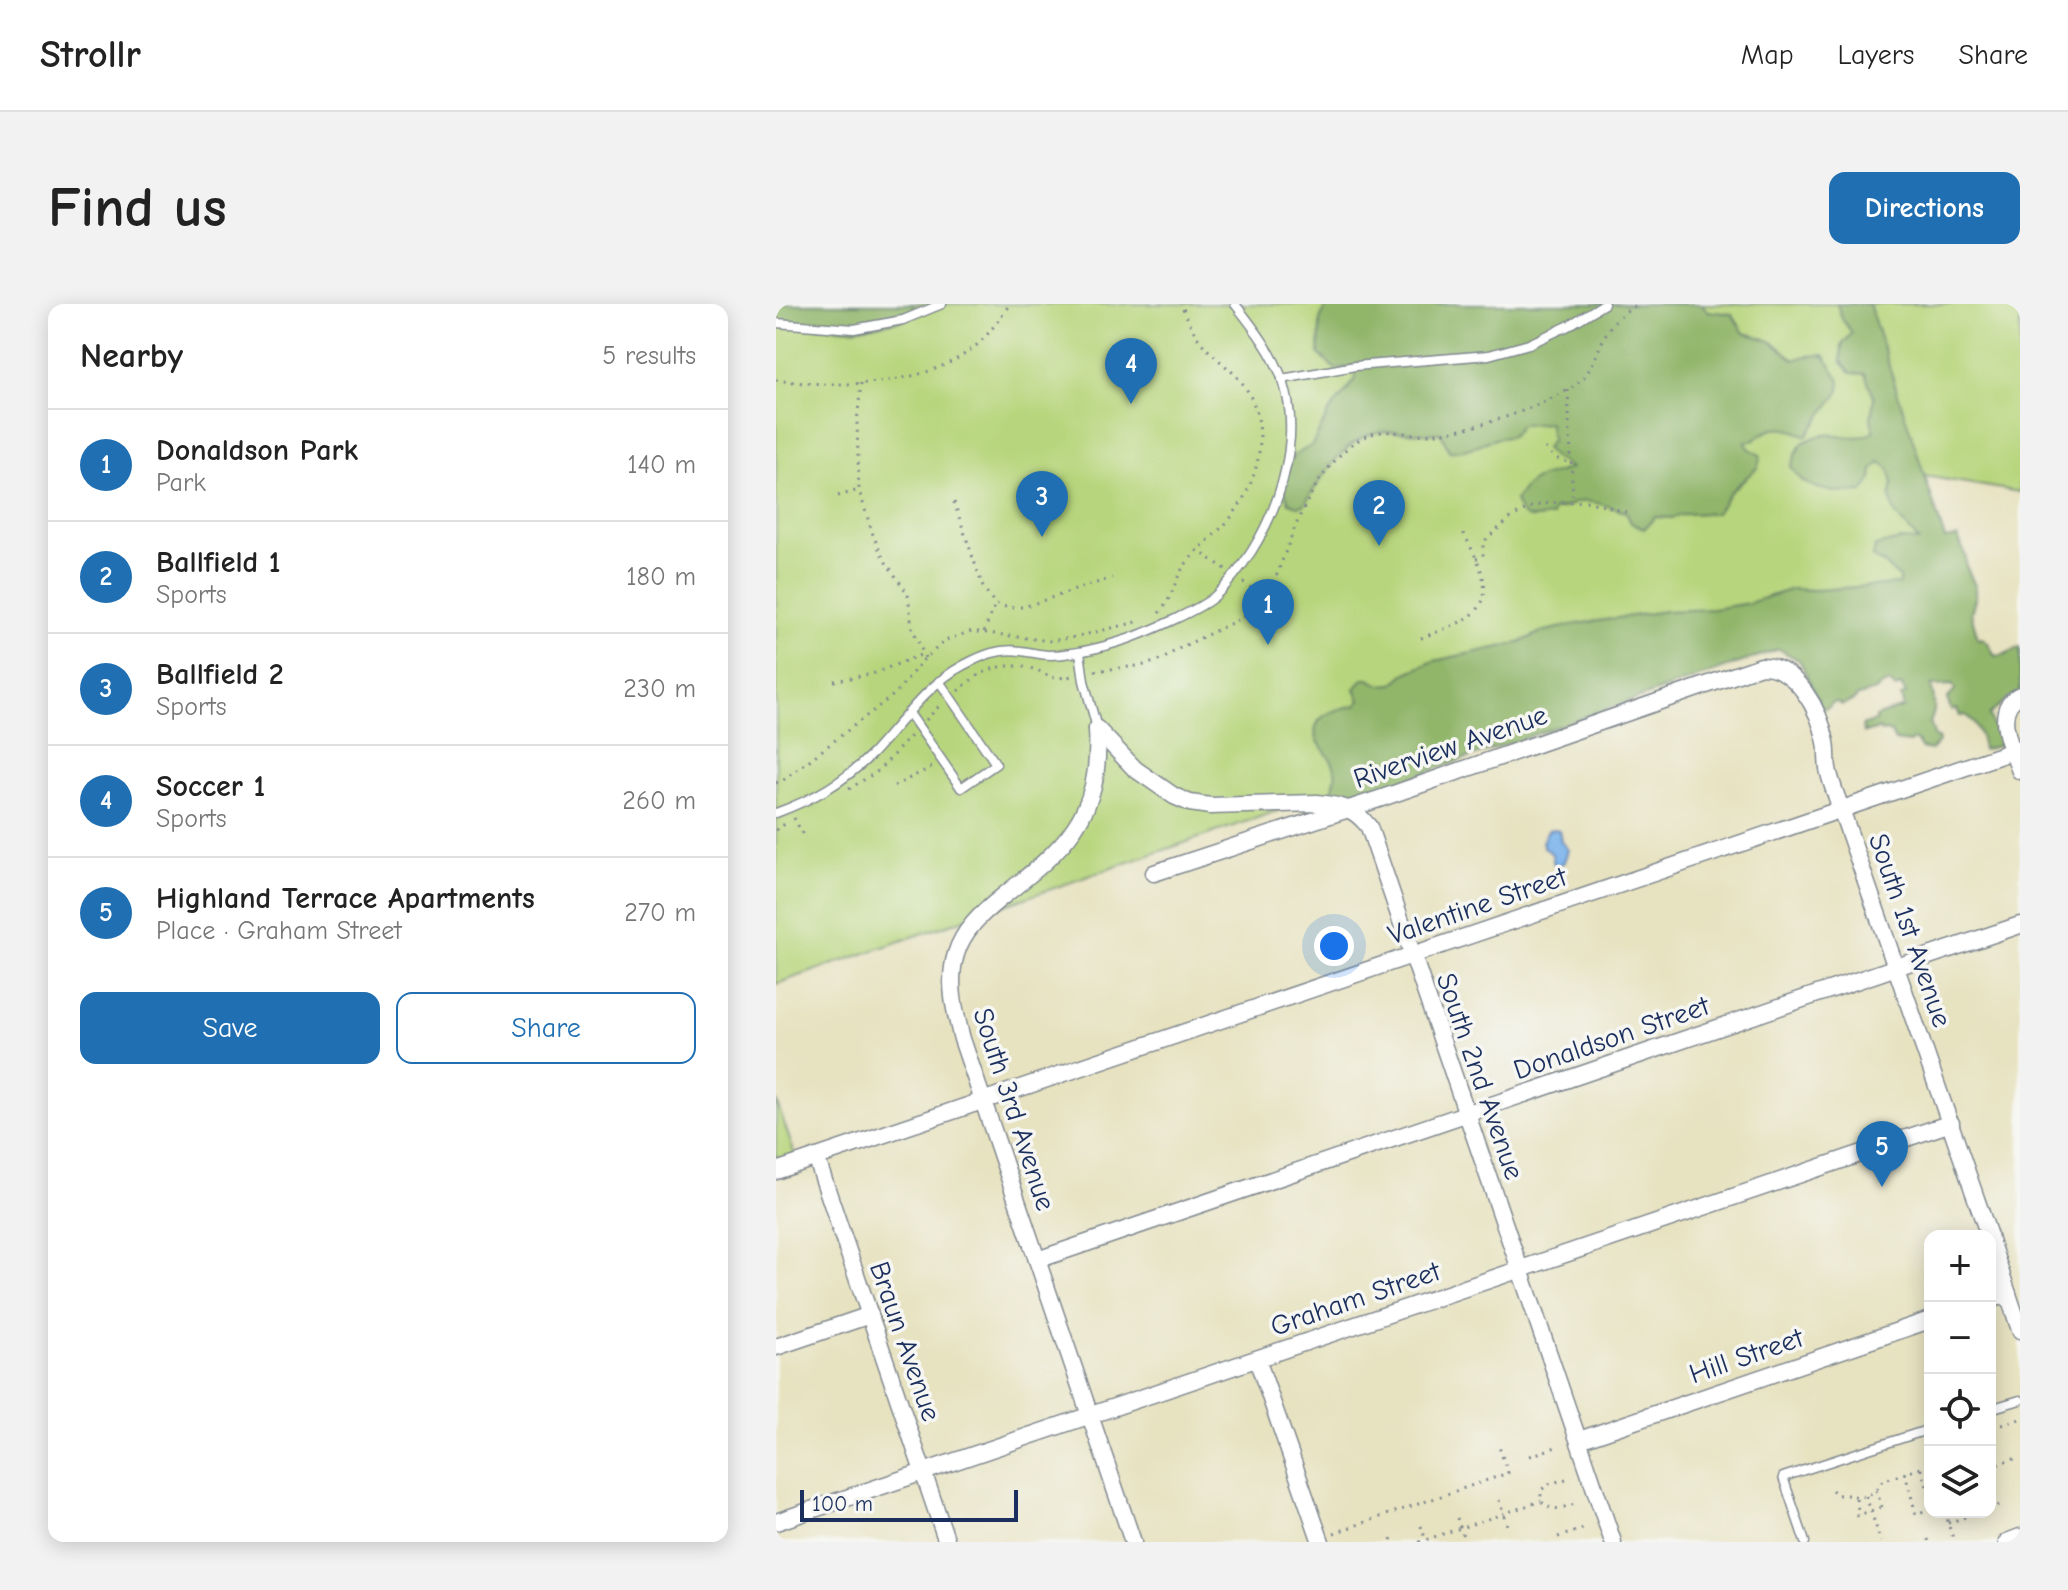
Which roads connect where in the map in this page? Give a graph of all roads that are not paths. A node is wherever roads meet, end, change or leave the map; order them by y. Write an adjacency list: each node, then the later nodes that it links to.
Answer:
1 (942, 304): 4 (lane)
2 (1235, 304): 5 (lane)
3 (1604, 304): 5 (lane)
4 (776, 323)
5 (1282, 379): 6 (lane)
6 (1080, 652): 8 (lane); 11 (lane)
7 (1761, 666): 14 (street, Riverview Avenue); 15 (street, South 1st Avenue)
8 (939, 681): 10 (lane); 10 (lane)
9 (2020, 695): 12 (street)
10 (909, 713): 16 (lane)
11 (1097, 729): 14 (street); 21 (street, South 3rd Avenue)
12 (2013, 751): 13 (street); 15 (street, Valentine Street)
13 (2020, 771)
14 (1349, 809): 17 (street, Riverview Avenue); 19 (street, South 2nd Avenue)
15 (1841, 809): 19 (street, Valentine Street); 20 (street, South 1st Avenue)
16 (776, 813)
17 (1154, 873)
18 (2020, 925): 20 (street, Donaldson Street)
19 (1412, 955): 21 (street, Valentine Street); 22 (street, South 2nd Avenue)
20 (1897, 967): 22 (street, Donaldson Street); 23 (street, South 1st Avenue)
21 (982, 1101): 24 (street, Valentine Street); 28 (street, South 3rd Avenue)
22 (1466, 1114): 28 (street, Donaldson Street); 29 (street, South 2nd Avenue)
23 (1951, 1123): 26 (street, South 1st Avenue); 29 (street, Graham Street)
24 (816, 1157): 25 (street, Valentine Street); 32 (street, Braun Avenue)
25 (776, 1171)
26 (1986, 1230)
27 (1996, 1259): 30 (street, South 1st Avenue)
28 (1037, 1260): 39 (street, South 3rd Avenue)
29 (1519, 1270): 36 (street, Graham Street); 41 (street, South 2nd Avenue)
30 (2008, 1294): 31 (street); 34 (street, South 1st Avenue)
31 (1996, 1298)
32 (870, 1315): 35 (street); 42 (street, Braun Avenue)
33 (1924, 1322): 41 (street, Hill Street)
34 (2020, 1330)
35 (776, 1347)
36 (1257, 1359): 39 (street, Graham Street); 45 (street)
37 (2020, 1400): 38 (lane)
38 (1996, 1407)
39 (1090, 1416): 42 (street, Graham Street); 47 (street, South 3rd Avenue)
40 (1924, 1431): 49 (lane)
41 (1579, 1440): 48 (street, South 2nd Avenue)
42 (923, 1472): 43 (street, Graham Street); 46 (street, Braun Avenue)
43 (776, 1522)
44 (2020, 1537): 50 (street)
45 (1328, 1538)
46 (947, 1542)
47 (1133, 1542)
48 (1613, 1542)
49 (1805, 1542)
50 (2007, 1542)

